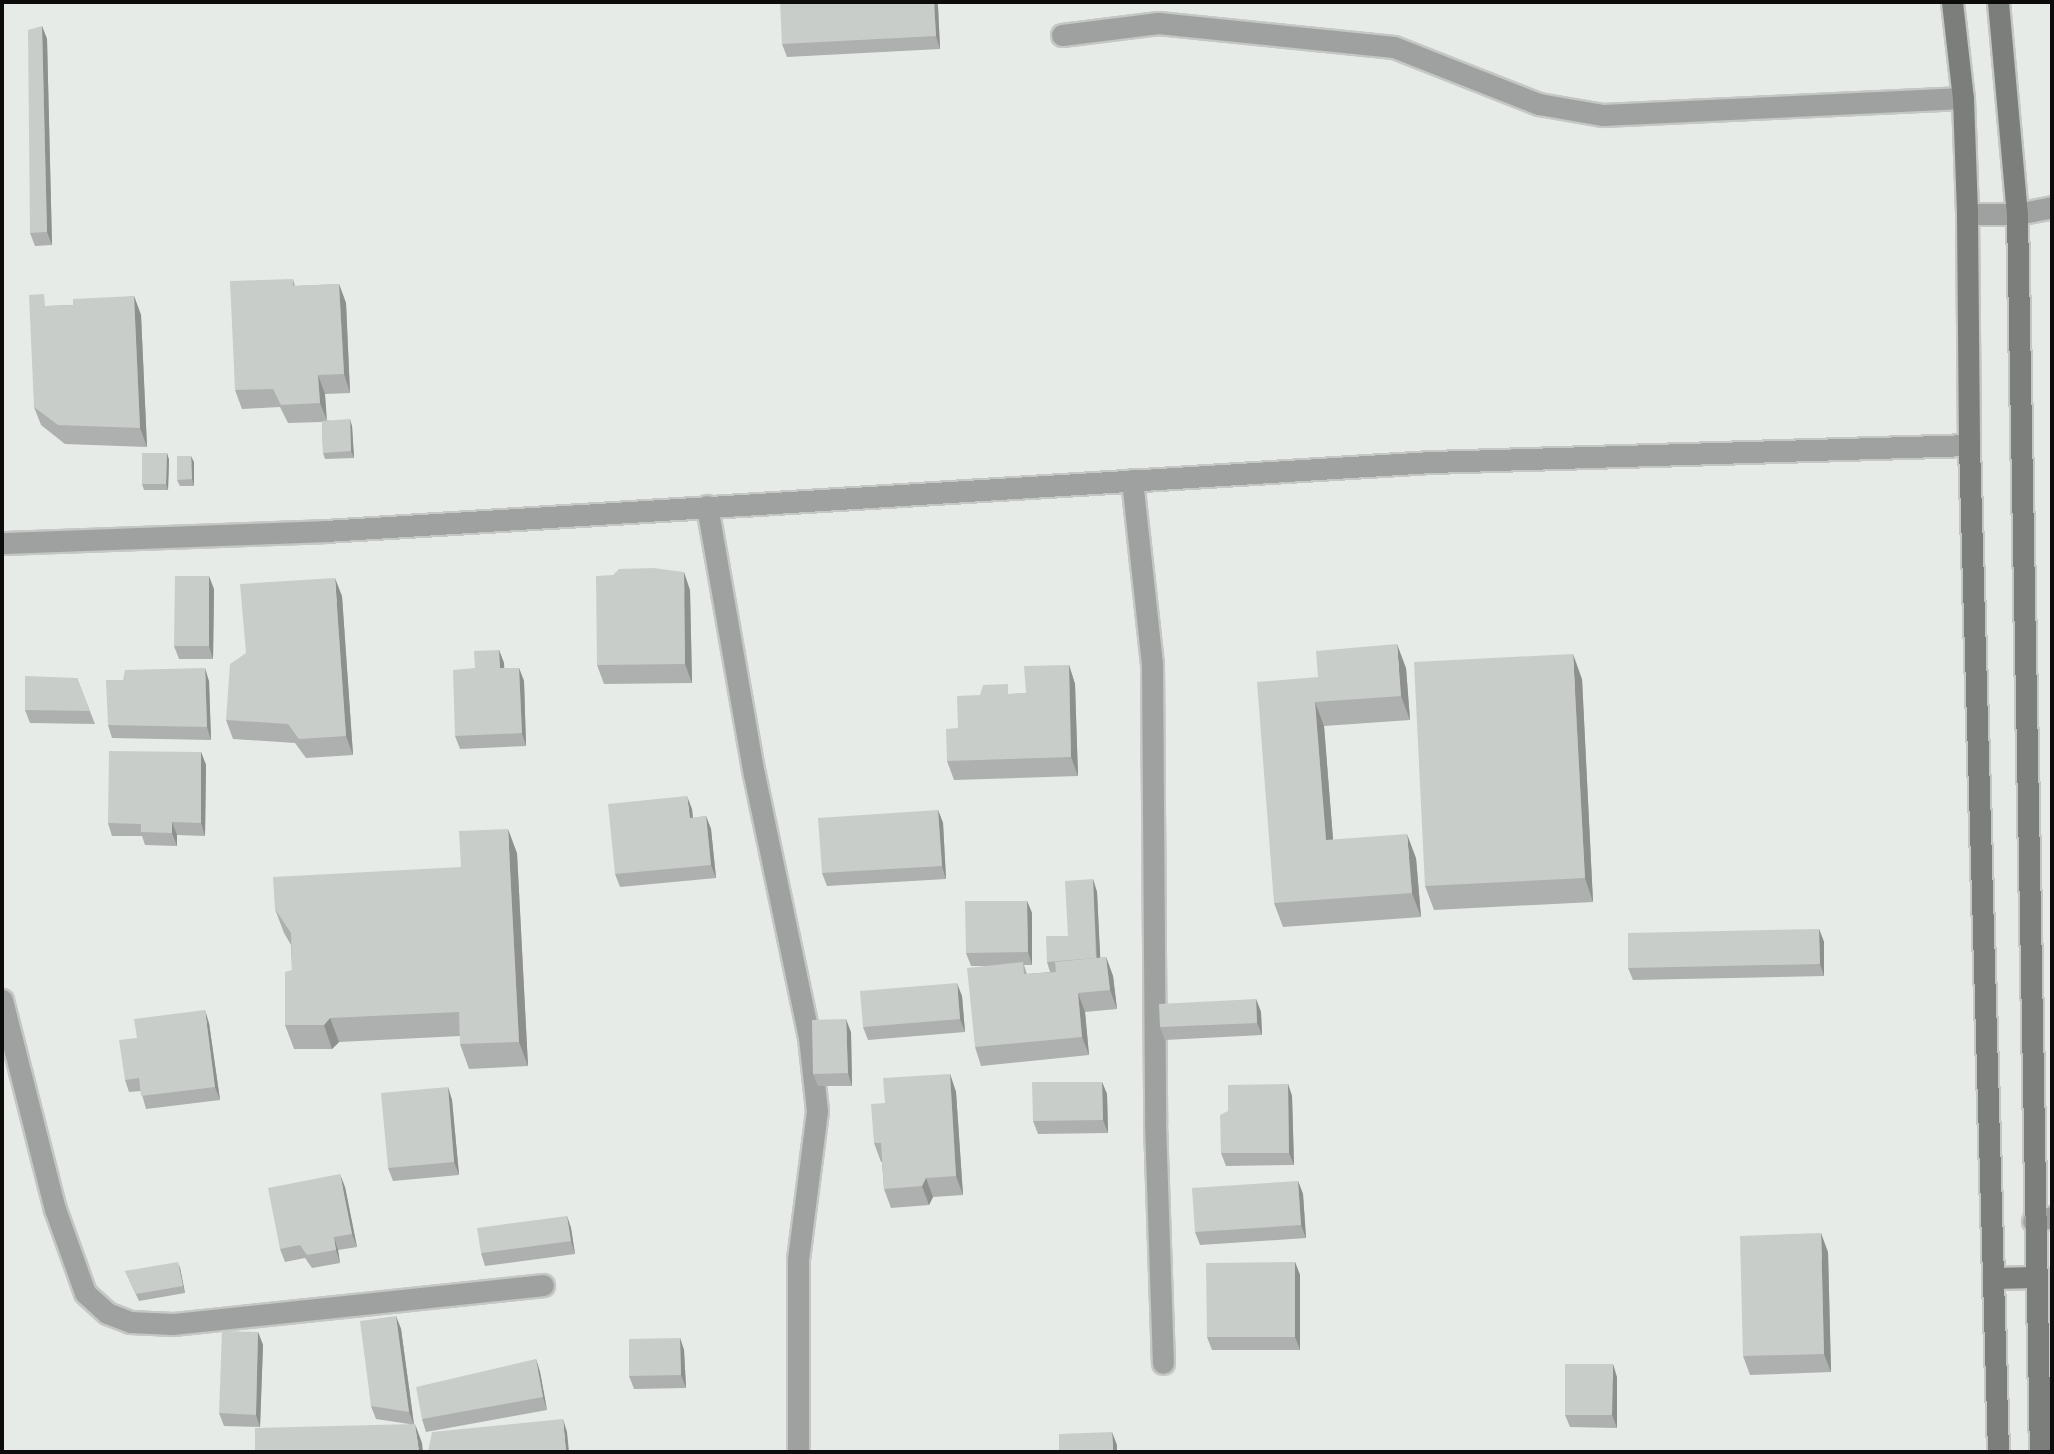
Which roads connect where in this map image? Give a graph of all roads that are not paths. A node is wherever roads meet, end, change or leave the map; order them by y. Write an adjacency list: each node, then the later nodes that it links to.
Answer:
1 (1952, 2): 4 (main road)
2 (1998, 2): 7 (main road)
3 (1062, 35): 4 (street)
4 (1963, 98): 6 (main road)
5 (2052, 207): 7 (street)
6 (1967, 214): 7 (street); 8 (main road)
7 (2017, 214): 13 (main road)
8 (1969, 445): 9 (street); 15 (main road)
9 (1132, 480): 10 (street); 17 (street)
10 (707, 506): 11 (street); 18 (street)
11 (2, 543)
12 (2, 1000): 16 (street)
13 (2042, 1219): 14 (main road)
14 (2035, 1277): 15 (main road); 20 (main road)
15 (1993, 1278): 19 (main road)
16 (543, 1285)
17 (1163, 1363)
18 (798, 1452)
19 (1998, 1452)
20 (2040, 1452)

